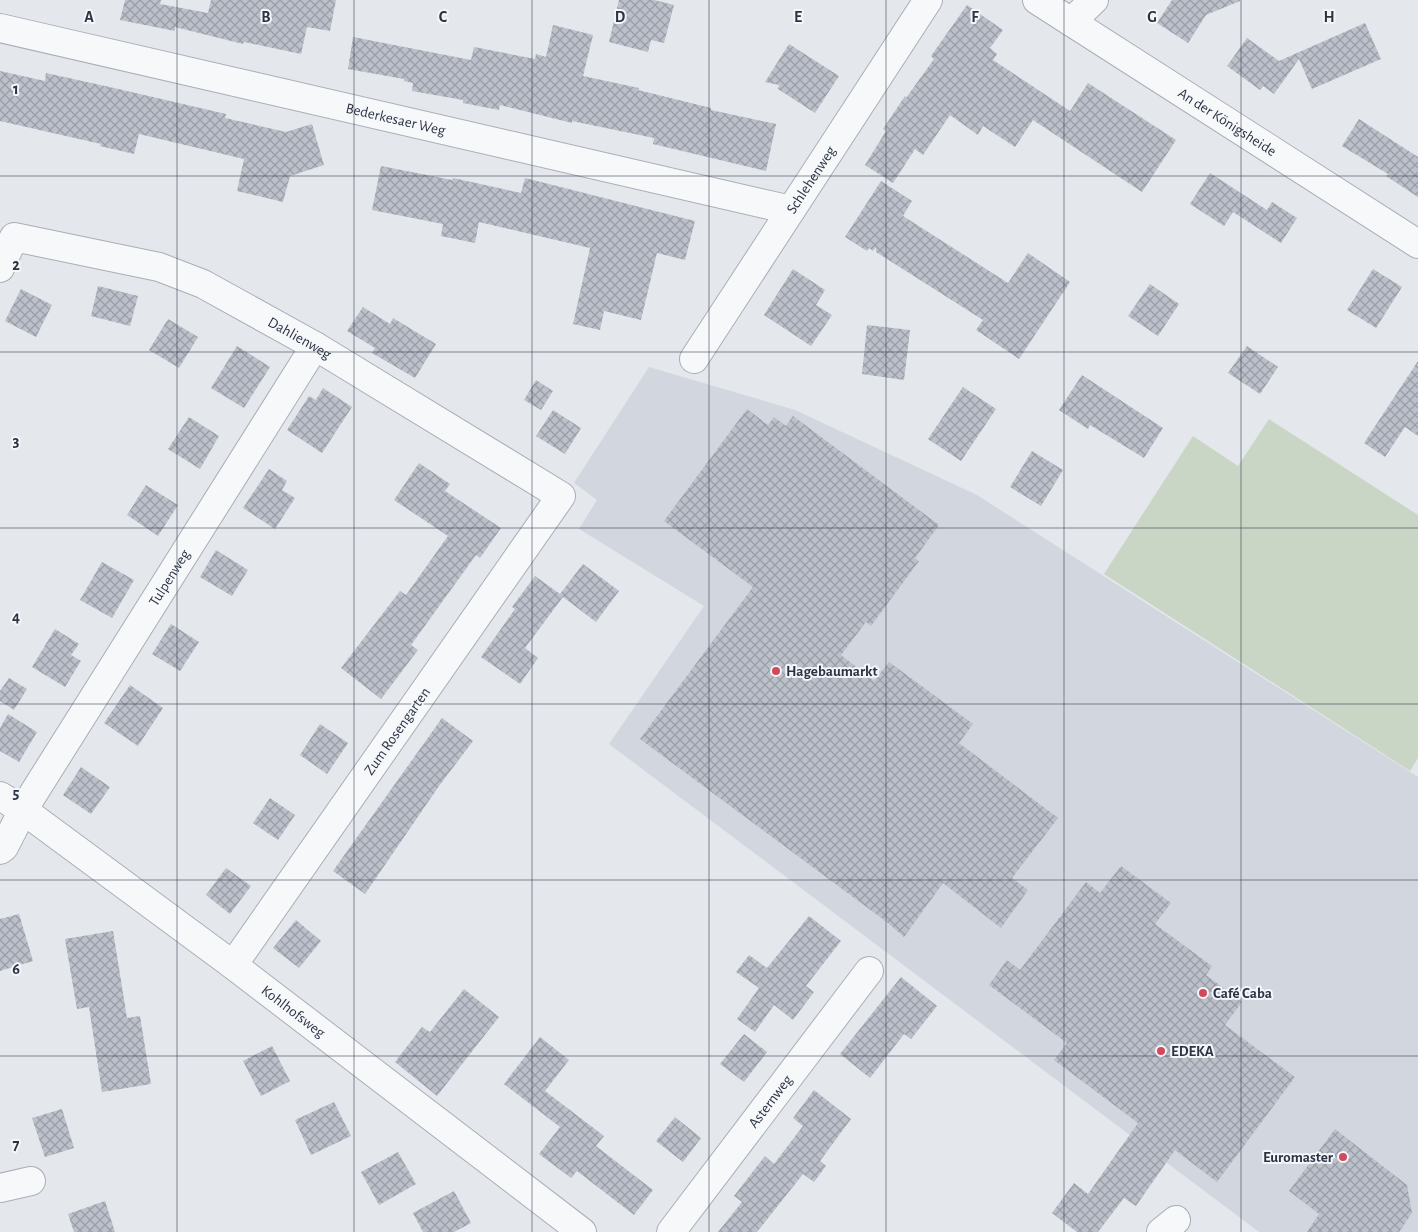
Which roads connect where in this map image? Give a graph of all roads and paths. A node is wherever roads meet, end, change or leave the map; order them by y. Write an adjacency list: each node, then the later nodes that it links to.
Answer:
1 (928, 0): 6 (street, Schlehenweg)
2 (1037, 0): 4 (street, An der Königsheide)
3 (1094, 0): 4 (street)
4 (1071, 22): 7 (street, An der Königsheide)
5 (0, 28): 6 (street, Bederkesaer Weg)
6 (791, 210): 10 (street, Schlehenweg)
7 (1418, 244)
8 (0, 268): 9 (street, Dahlienweg)
9 (315, 346): 11 (street, Dahlienweg); 13 (street, Tulpenweg)
10 (694, 359)
11 (561, 496): 15 (street, Zum Rosengarten)
12 (0, 796): 13 (street, Kohlhofsweg)
13 (23, 810): 14 (street, Tulpenweg); 15 (street, Kohlhofsweg)
14 (0, 850)
15 (233, 965): 19 (street, Kohlhofsweg)
16 (869, 971): 20 (street, Asternweg)
17 (31, 1181): 18 (street)
18 (0, 1188)
19 (582, 1232)
20 (671, 1232)

